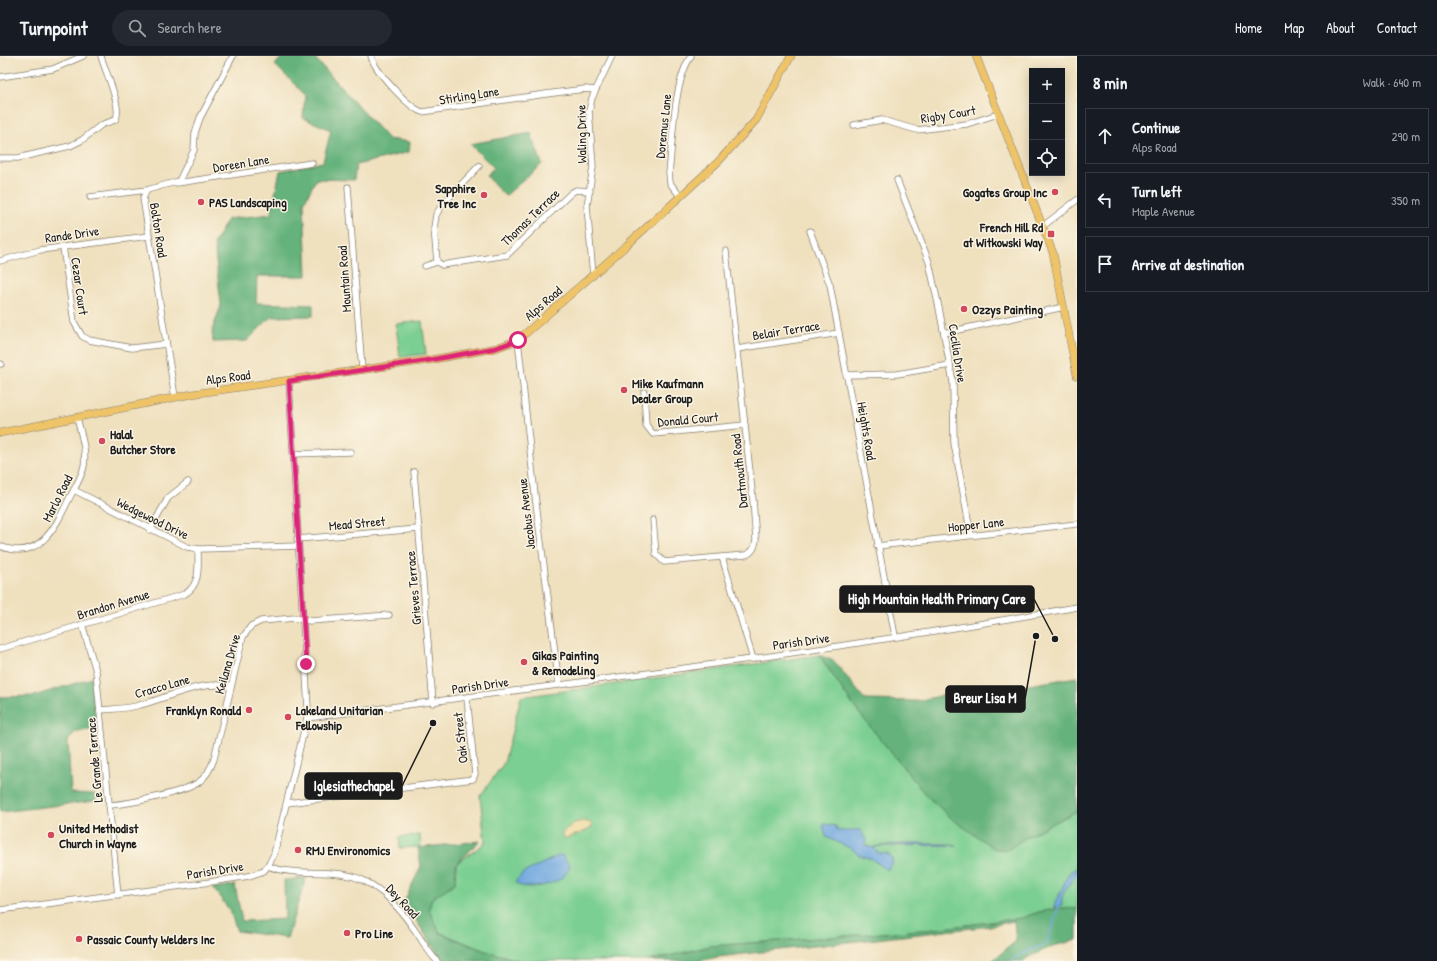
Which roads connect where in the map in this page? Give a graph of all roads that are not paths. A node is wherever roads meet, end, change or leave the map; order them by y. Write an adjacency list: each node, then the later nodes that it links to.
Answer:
1 (84, 56): 9 (street)
2 (101, 56): 13 (street)
3 (233, 56): 17 (street)
4 (371, 56): 10 (street, Stirling Lane)
5 (612, 56): 10 (street, Waling Drive)
6 (691, 56): 21 (street, Doremus Lane)
7 (791, 56): 21 (main road, Alps Road)
8 (976, 56): 11 (main road)
9 (0, 77)
10 (595, 90): 20 (street, Waling Drive)
11 (998, 114): 12 (street, Rigby Court); 24 (main road)
12 (854, 124)
13 (0, 158)
14 (312, 163): 17 (street, Doreen Lane)
15 (479, 166): 30 (street)
16 (897, 180): 35 (street, Cecilia Drive)
17 (174, 184): 19 (street, Bolton Road)
18 (348, 186): 40 (street, Mountain Road)
19 (147, 190): 22 (street); 26 (street, Bolton Road)
20 (590, 191): 30 (street, Thomas Terrace); 32 (street)
21 (680, 196): 32 (main road, Alps Road)
22 (90, 197)
23 (1077, 200): 24 (street)
24 (1043, 226): 33 (main road)
25 (810, 231): 34 (street, Heights Road)
26 (149, 236): 27 (street, Rande Drive); 37 (street, Bolton Road)
27 (63, 246): 29 (street, Rande Drive); 37 (street, Cezar Court)
28 (726, 251): 38 (street, Dartmouth Road)
29 (0, 261)
30 (437, 262): 31 (street, Thomas Terrace)
31 (425, 266)
32 (593, 276): 36 (main road, Alps Road)
33 (1064, 307): 35 (street); 42 (main road)
34 (839, 333): 38 (street, Belair Terrace); 41 (street, Heights Road)
35 (944, 333): 39 (street, Cecilia Drive)
36 (518, 340): 40 (main road, Alps Road); 72 (street, Jacobus Avenue)
37 (166, 344): 45 (street, Bolton Road)
38 (737, 349): 47 (street, Dartmouth Road)
39 (950, 365): 41 (street); 58 (street, Cecilia Drive)
40 (362, 370): 43 (main road, Alps Road)
41 (846, 375): 62 (street, Heights Road)
42 (1077, 376)
43 (289, 381): 45 (main road, Alps Road); 50 (street)
44 (644, 392): 47 (street, Donald Court)
45 (175, 397): 46 (main road, Alps Road)
46 (77, 417): 48 (main road, Alps Road); 53 (street, Marlo Road)
47 (746, 425): 64 (street, Dartmouth Road)
48 (0, 433)
49 (351, 452): 50 (street)
50 (293, 454): 59 (street)
51 (414, 472): 56 (street, Grieves Terrace)
52 (188, 482): 57 (street)
53 (74, 490): 57 (street, Wedgewood Drive); 60 (street, Marlo Road)
54 (653, 520): 64 (street)
55 (1077, 524): 58 (street, Hopper Lane)
56 (419, 529): 59 (street, Mead Street); 75 (street, Grieves Terrace)
57 (150, 530): 63 (street, Wedgewood Drive)
58 (971, 535): 62 (street, Hopper Lane)
59 (297, 538): 61 (street)
60 (0, 546)
61 (298, 546): 63 (street, Wedgewood Drive); 67 (street)
62 (877, 546): 69 (street, Heights Road)
63 (198, 549): 68 (street, Brandon Avenue)
64 (722, 557): 71 (street)
65 (1077, 607): 69 (street, Parish Drive)
66 (389, 615): 67 (street, Keilana Drive)
67 (303, 620): 73 (street, Keilana Drive); 77 (street)
68 (82, 624): 70 (street, Brandon Avenue); 76 (street, Le Grande Terrace)
69 (895, 636): 71 (street, Parish Drive)
70 (0, 649)
71 (753, 659): 72 (street, Parish Drive)
72 (558, 686): 74 (street, Parish Drive)
73 (231, 687): 76 (street, Cracco Lane); 79 (street, Keilana Drive)
74 (467, 698): 75 (street, Parish Drive); 78 (street, Oak Street)
75 (433, 703): 77 (street, Parish Drive)
76 (100, 710): 79 (street, Le Grande Terrace)
77 (307, 718): 78 (street)
78 (287, 804): 80 (street)
79 (109, 806): 81 (street, Le Grande Terrace)
80 (268, 866): 81 (street, Parish Drive); 83 (street, Dey Road)
81 (118, 895): 82 (street, Parish Drive)
82 (0, 910)
83 (437, 961)

